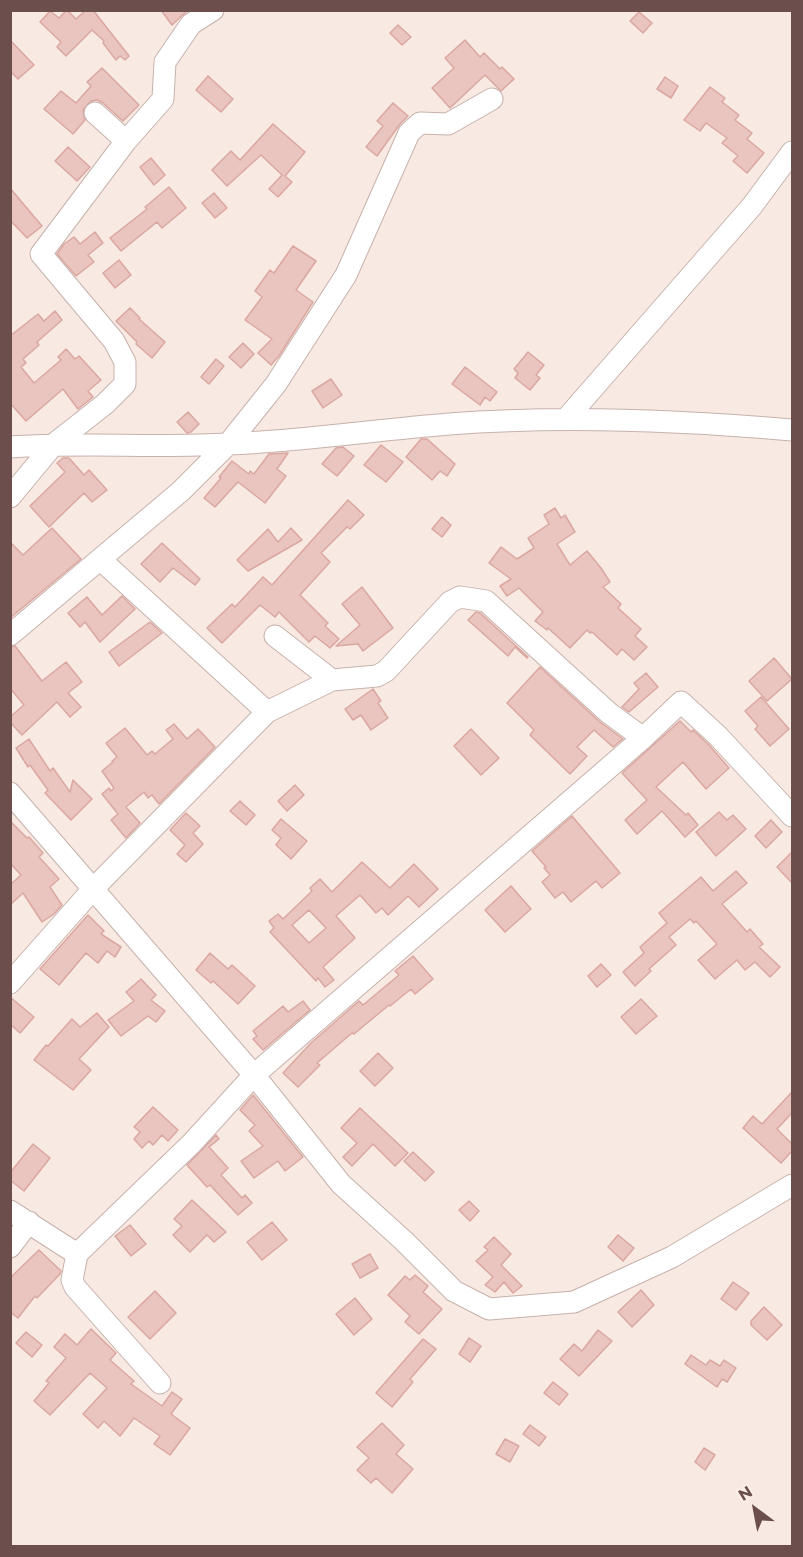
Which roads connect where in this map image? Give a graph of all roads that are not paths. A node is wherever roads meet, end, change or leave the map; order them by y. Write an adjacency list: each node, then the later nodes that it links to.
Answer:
1 (213, 10): 4 (street)
2 (492, 99): 9 (street)
3 (95, 113): 4 (street)
4 (126, 141): 8 (street)
5 (792, 152): 6 (street)
6 (566, 419): 7 (street); 9 (street)
7 (792, 430)
8 (54, 444): 9 (street); 10 (street); 11 (street)
9 (228, 444): 12 (street)
10 (10, 447)
11 (10, 497)
12 (101, 560): 13 (street); 16 (street)
13 (10, 635)
14 (275, 636): 15 (street)
15 (332, 680): 16 (street); 17 (street)
16 (267, 712): 20 (street)
17 (643, 738): 19 (street); 22 (street)
18 (10, 794): 20 (street)
19 (792, 816)
20 (94, 888): 21 (street); 22 (street)
21 (10, 983)
22 (254, 1075): 23 (street); 27 (street)
23 (792, 1185)
24 (10, 1211): 25 (street)
25 (29, 1222): 26 (street); 27 (street)
26 (10, 1247)
27 (77, 1254): 28 (street)
28 (160, 1383)

